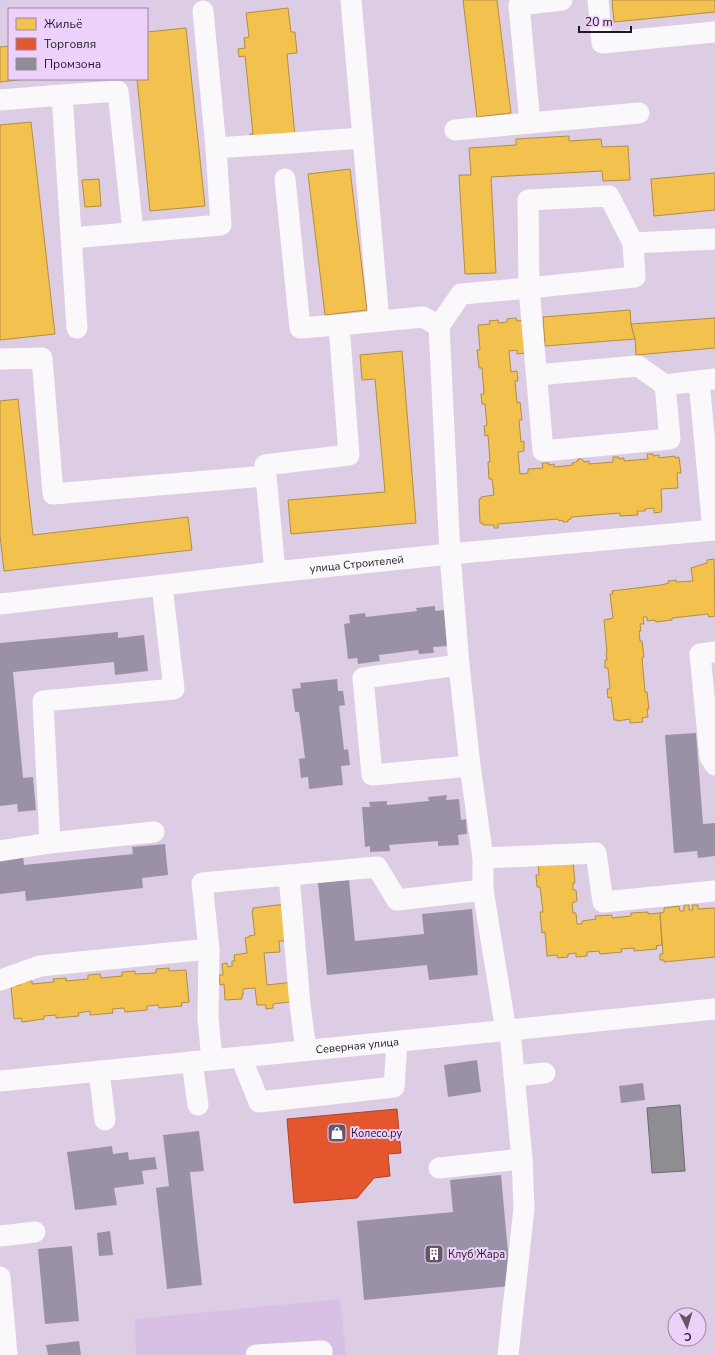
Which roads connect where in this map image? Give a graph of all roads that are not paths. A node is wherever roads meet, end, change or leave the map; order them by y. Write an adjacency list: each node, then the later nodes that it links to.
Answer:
1 (351, 0): 11 (street)
2 (562, 0): 9 (street)
3 (598, 0): 5 (street)
4 (203, 11): 12 (street)
5 (715, 32)
6 (62, 95): 7 (street); 14 (street); 15 (street)
7 (0, 100)
8 (639, 113): 9 (street)
9 (530, 123): 10 (street)
10 (455, 130)
11 (363, 138): 12 (street); 19 (street)
12 (216, 148): 14 (street)
13 (285, 179): 20 (street)
14 (133, 232): 15 (street)
15 (71, 238): 22 (street)
16 (715, 239): 17 (street)
17 (633, 243): 18 (street); 18 (street)
18 (529, 288): 21 (street); 24 (street)
19 (379, 321): 20 (street); 21 (street)
20 (339, 325): 27 (street)
21 (439, 326): 29 (street)
22 (77, 328)
23 (0, 359): 27 (street)
24 (537, 375): 26 (street); 26 (street)
25 (707, 380): 26 (street); 28 (street)
26 (665, 385)
27 (266, 476): 30 (street)
28 (714, 530): 29 (street, улица Строителей)
29 (450, 554): 30 (street, улица Строителей); 34 (street)
30 (275, 572): 31 (street, улица Строителей)
31 (162, 586): 32 (street, улица Строителей); 38 (street)
32 (0, 604)
33 (715, 652): 35 (street)
34 (459, 665): 36 (street); 36 (street)
35 (715, 765)
36 (470, 766): 40 (street)
37 (154, 832): 38 (street)
38 (50, 843): 39 (street)
39 (0, 851)
40 (483, 858): 42 (street); 43 (street)
41 (289, 875): 42 (street); 44 (street); 49 (street)
42 (483, 890): 47 (street)
43 (715, 891)
44 (209, 949): 45 (street); 51 (street)
45 (0, 980)
46 (715, 1009): 47 (street, Северная улица)
47 (508, 1031): 48 (street, Северная улица); 55 (street)
48 (397, 1042): 49 (street, Северная улица); 50 (street)
49 (306, 1050): 50 (street, Северная улица)
50 (241, 1057): 51 (street, Северная улица)
51 (212, 1060): 52 (street, Северная улица)
52 (192, 1062): 53 (street, Северная улица); 57 (street)
53 (99, 1071): 56 (street, Северная улица); 58 (street)
54 (545, 1073): 55 (street)
55 (514, 1076): 59 (street)
56 (0, 1081)
57 (198, 1105)
58 (105, 1120)
59 (522, 1159): 60 (street); 67 (street)
60 (439, 1168)
61 (34, 1232): 62 (street)
62 (0, 1236)
63 (0, 1277): 64 (street)
64 (7, 1355)
65 (256, 1355): 66 (street)
66 (322, 1355)
67 (508, 1355)

